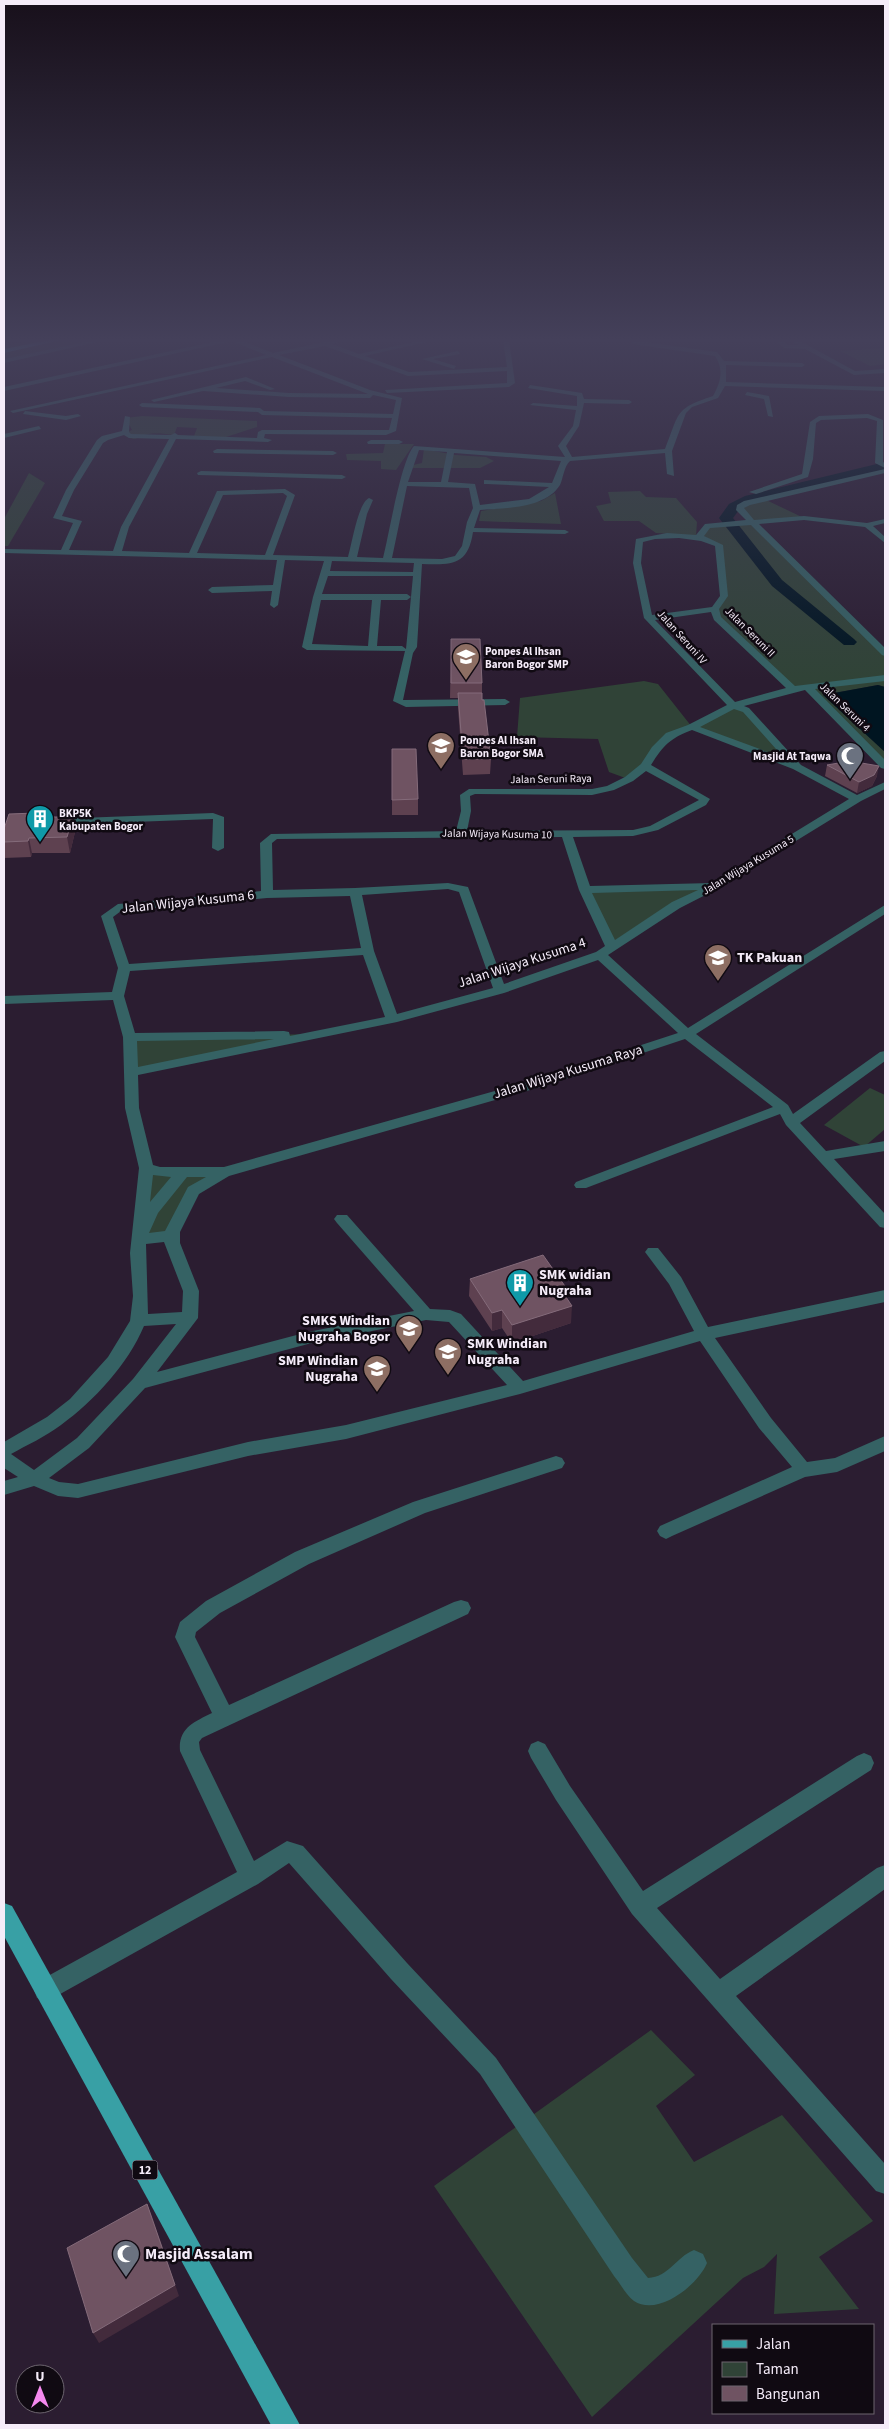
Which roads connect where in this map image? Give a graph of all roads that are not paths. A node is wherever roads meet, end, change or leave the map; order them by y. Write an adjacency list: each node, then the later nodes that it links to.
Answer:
1 (93, 453): 36 (street)
2 (165, 453): 37 (street)
3 (227, 453): 14 (street)
4 (331, 453): 14 (street)
5 (413, 453): 20 (street)
6 (451, 453): 21 (street)
7 (510, 453): 13 (street)
8 (566, 453): 13 (street)
9 (634, 453): 13 (street)
10 (668, 453): 17 (street)
11 (810, 453): 24 (street)
12 (880, 453): 15 (street)
13 (568, 458): 22 (street)
14 (270, 463): 16 (street); 18 (street); 23 (street)
15 (885, 467): 24 (street)
16 (201, 472)
17 (671, 474)
18 (342, 476)
19 (487, 482): 22 (street)
20 (404, 484): 21 (street); 43 (street)
21 (444, 484): 26 (street)
22 (556, 485): 26 (street)
23 (266, 491): 38 (street); 39 (street)
24 (764, 499): 27 (street); 29 (street)
25 (369, 500): 42 (street)
26 (477, 508): 31 (street)
27 (804, 518): 29 (street); 30 (street)
28 (885, 521): 30 (street)
29 (751, 523): 33 (street); 57 (street)
30 (867, 525): 34 (street)
31 (468, 530): 32 (street); 44 (street)
32 (565, 532)
33 (699, 537): 53 (street, Jalan Seruni II); 54 (street, Jalan Seruni IV)
34 (885, 541)
35 (4, 551): 36 (street)
36 (64, 552): 37 (street)
37 (117, 553): 38 (street)
38 (192, 556): 39 (street)
39 (268, 557): 40 (street)
40 (281, 558): 41 (street); 47 (street)
41 (329, 559): 42 (street); 45 (street)
42 (352, 559): 43 (street)
43 (387, 560): 44 (street)
44 (418, 561): 61 (street)
45 (323, 573): 46 (street); 49 (street)
46 (411, 574)
47 (276, 588): 48 (street); 52 (street)
48 (212, 590)
49 (317, 597): 50 (street); 55 (street)
50 (377, 597): 51 (street); 55 (street)
51 (407, 597)
52 (274, 605)
53 (715, 609): 54 (street); 60 (street, Jalan Seruni II)
54 (648, 618): 62 (street, Jalan Seruni IV)
55 (372, 648): 56 (street)
56 (402, 649)
57 (885, 653)
58 (885, 678): 59 (street, Jalan Seruni Raya)
59 (807, 687): 60 (street, Jalan Seruni Raya); 65 (street, Jalan Seruni 4)
60 (793, 689): 62 (street, Jalan Seruni Raya)
61 (504, 702)
62 (733, 706): 63 (street, Jalan Seruni Raya); 66 (street, Jalan Seruni IV)
63 (692, 727): 64 (street, Jalan Seruni Raya); 66 (street)
64 (645, 766): 70 (street, Jalan Seruni Raya); 71 (street, Jalan Wijaya Kusuma 10)
65 (885, 766)
66 (797, 767): 68 (street)
67 (885, 785): 68 (street, Jalan Wijaya Kusuma 5)
68 (856, 800): 73 (street, Jalan Wijaya Kusuma 5)
69 (44, 823): 72 (street)
70 (461, 833): 71 (street, Jalan Wijaya Kusuma 10); 76 (street, Jalan Wijaya Kusuma 10)
71 (567, 835): 74 (street)
72 (218, 848)
73 (717, 885): 74 (street); 78 (street, Jalan Wijaya Kusuma 5)
74 (586, 890): 78 (street)
75 (355, 892): 76 (street, Jalan Wijaya Kusuma 6); 79 (street); 82 (street, Jalan Wijaya Kusuma 6)
76 (267, 894): 81 (street, Jalan Wijaya Kusuma 6)
77 (885, 910): 87 (street, Jalan Wijaya Kusuma Raya)
78 (612, 947): 80 (street, Jalan Wijaya Kusuma 4)
79 (368, 951): 81 (street); 85 (street)
80 (600, 955): 82 (street, Jalan Wijaya Kusuma 4); 87 (street)
81 (124, 968): 83 (street)
82 (500, 990): 85 (street, Jalan Wijaya Kusuma 4)
83 (118, 996): 84 (street); 88 (street)
84 (4, 1000)
85 (392, 1019): 86 (street, Jalan Wijaya Kusuma 4)
86 (322, 1034): 88 (street, Jalan Wijaya Kusuma 4); 90 (street, Jalan Wijaya Kusuma 4)
87 (687, 1034): 91 (street); 97 (street, Jalan Wijaya Kusuma Raya)
88 (130, 1037): 90 (street)
89 (885, 1055): 92 (street)
90 (133, 1072): 95 (street)
91 (783, 1108): 92 (street); 98 (street)
92 (791, 1122): 94 (street)
93 (885, 1146): 94 (street)
94 (822, 1156): 100 (street)
95 (146, 1168): 96 (street, Jalan Wijaya Kusuma Raya); 102 (street)
96 (183, 1172): 97 (street, Jalan Wijaya Kusuma Raya); 102 (street)
97 (224, 1172): 101 (street, Jalan Wijaya Kusuma Raya)
98 (581, 1185)
99 (342, 1219): 105 (street)
100 (885, 1223)
101 (172, 1236): 102 (street); 106 (street)
102 (139, 1239): 107 (street)
103 (653, 1252): 108 (street)
104 (885, 1296): 108 (street)
105 (426, 1314): 109 (street); 110 (street)
106 (190, 1318): 107 (street); 109 (street)
107 (138, 1320): 112 (street)
108 (704, 1334): 110 (street); 115 (street)
109 (139, 1383): 116 (street)
110 (520, 1388): 116 (street)
111 (885, 1443): 115 (street)
112 (4, 1450)
113 (4, 1459): 116 (street)
114 (556, 1463): 120 (street)
115 (803, 1470): 118 (street)
116 (35, 1479): 117 (street)
117 (4, 1488)
118 (666, 1531)
119 (461, 1608): 120 (street)
120 (224, 1716): 123 (street)
121 (538, 1751): 125 (street)
122 (864, 1763): 125 (street)
123 (250, 1876): 127 (street); 130 (street)
124 (885, 1876): 128 (street)
125 (640, 1906): 128 (street)
126 (4, 1914): 127 (main road, 12)
127 (45, 1990): 131 (main road, 12)
128 (718, 1995): 129 (street)
129 (885, 2182)
130 (694, 2263)
131 (286, 2425)

